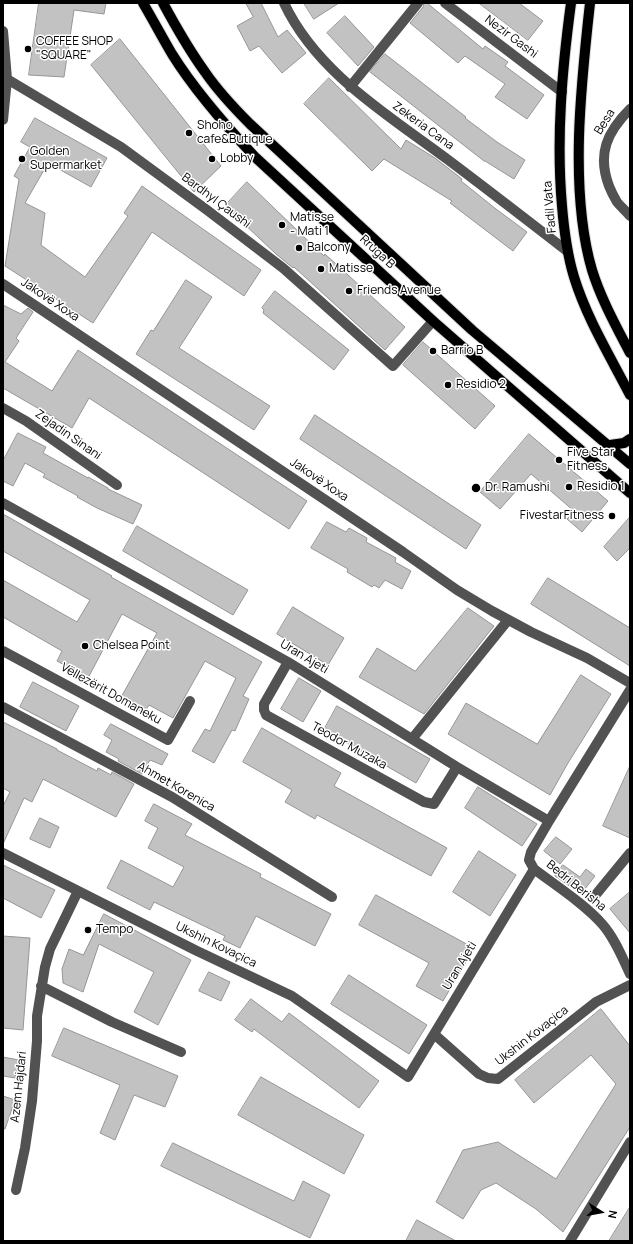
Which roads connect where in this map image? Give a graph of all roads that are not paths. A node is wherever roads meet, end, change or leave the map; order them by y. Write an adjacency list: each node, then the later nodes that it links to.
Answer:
1 (143, 3): 18 (main road, Rruga B)
2 (163, 3): 23 (main road, Rruga B)
3 (284, 3): 10 (street, Zekeria Cana)
4 (418, 3): 10 (street)
5 (445, 3): 11 (street, Nezir Gashi)
6 (571, 3): 11 (main road, Fadil Vata)
7 (590, 3): 19 (main road)
8 (3, 32): 9 (street)
9 (6, 79): 12 (street); 18 (street, Bardhyl Çaushi)
10 (350, 86): 16 (street, Zekeria Cana)
11 (562, 92): 16 (main road, Fadil Vata)
12 (4, 109): 14 (street)
13 (630, 109): 15 (street, Besa)
14 (3, 120)
15 (630, 216)
16 (567, 251): 20 (main road, Fadil Vata)
17 (3, 284): 28 (street, Jakovë Xoxa)
18 (433, 320): 26 (main road, Rruga B)
19 (630, 353)
20 (630, 395)
21 (3, 408): 25 (street, Zejadin Sinani)
22 (630, 439): 23 (main road)
23 (610, 446): 24 (main road, Rruga B)
24 (630, 464)
25 (117, 485)
26 (629, 488)
27 (3, 503): 30 (street, Uran Ajeti)
28 (508, 620): 31 (street, Jakovë Xoxa); 35 (street)
29 (3, 650): 33 (street, Vëllezërit Domaneku)
30 (288, 662): 35 (street, Uran Ajeti); 36 (street, Teodor Muzaka)
31 (630, 683)
32 (630, 690): 37 (street)
33 (190, 701)
34 (3, 707): 42 (street, Ahmet Korenica)
35 (412, 739): 36 (street, Uran Ajeti)
36 (457, 767): 37 (street, Uran Ajeti)
37 (549, 821): 40 (street, Uran Ajeti)
38 (3, 853): 41 (street, Ukshin Kovaçica)
39 (630, 853): 43 (street)
40 (531, 864): 44 (street, Bedri Berisha); 47 (street, Uran Ajeti)
41 (78, 891): 46 (street, Azem Hajdari); 49 (street, Ukshin Kovaçica)
42 (332, 897)
43 (593, 898)
44 (630, 974)
45 (630, 985): 47 (street, Ukshin Kovaçica)
46 (41, 986): 48 (street); 51 (street, Azem Hajdari)
47 (434, 1034): 49 (street, Uran Ajeti)
48 (181, 1052)
49 (408, 1077)
50 (630, 1142): 52 (street)
51 (16, 1190)
52 (570, 1241)

